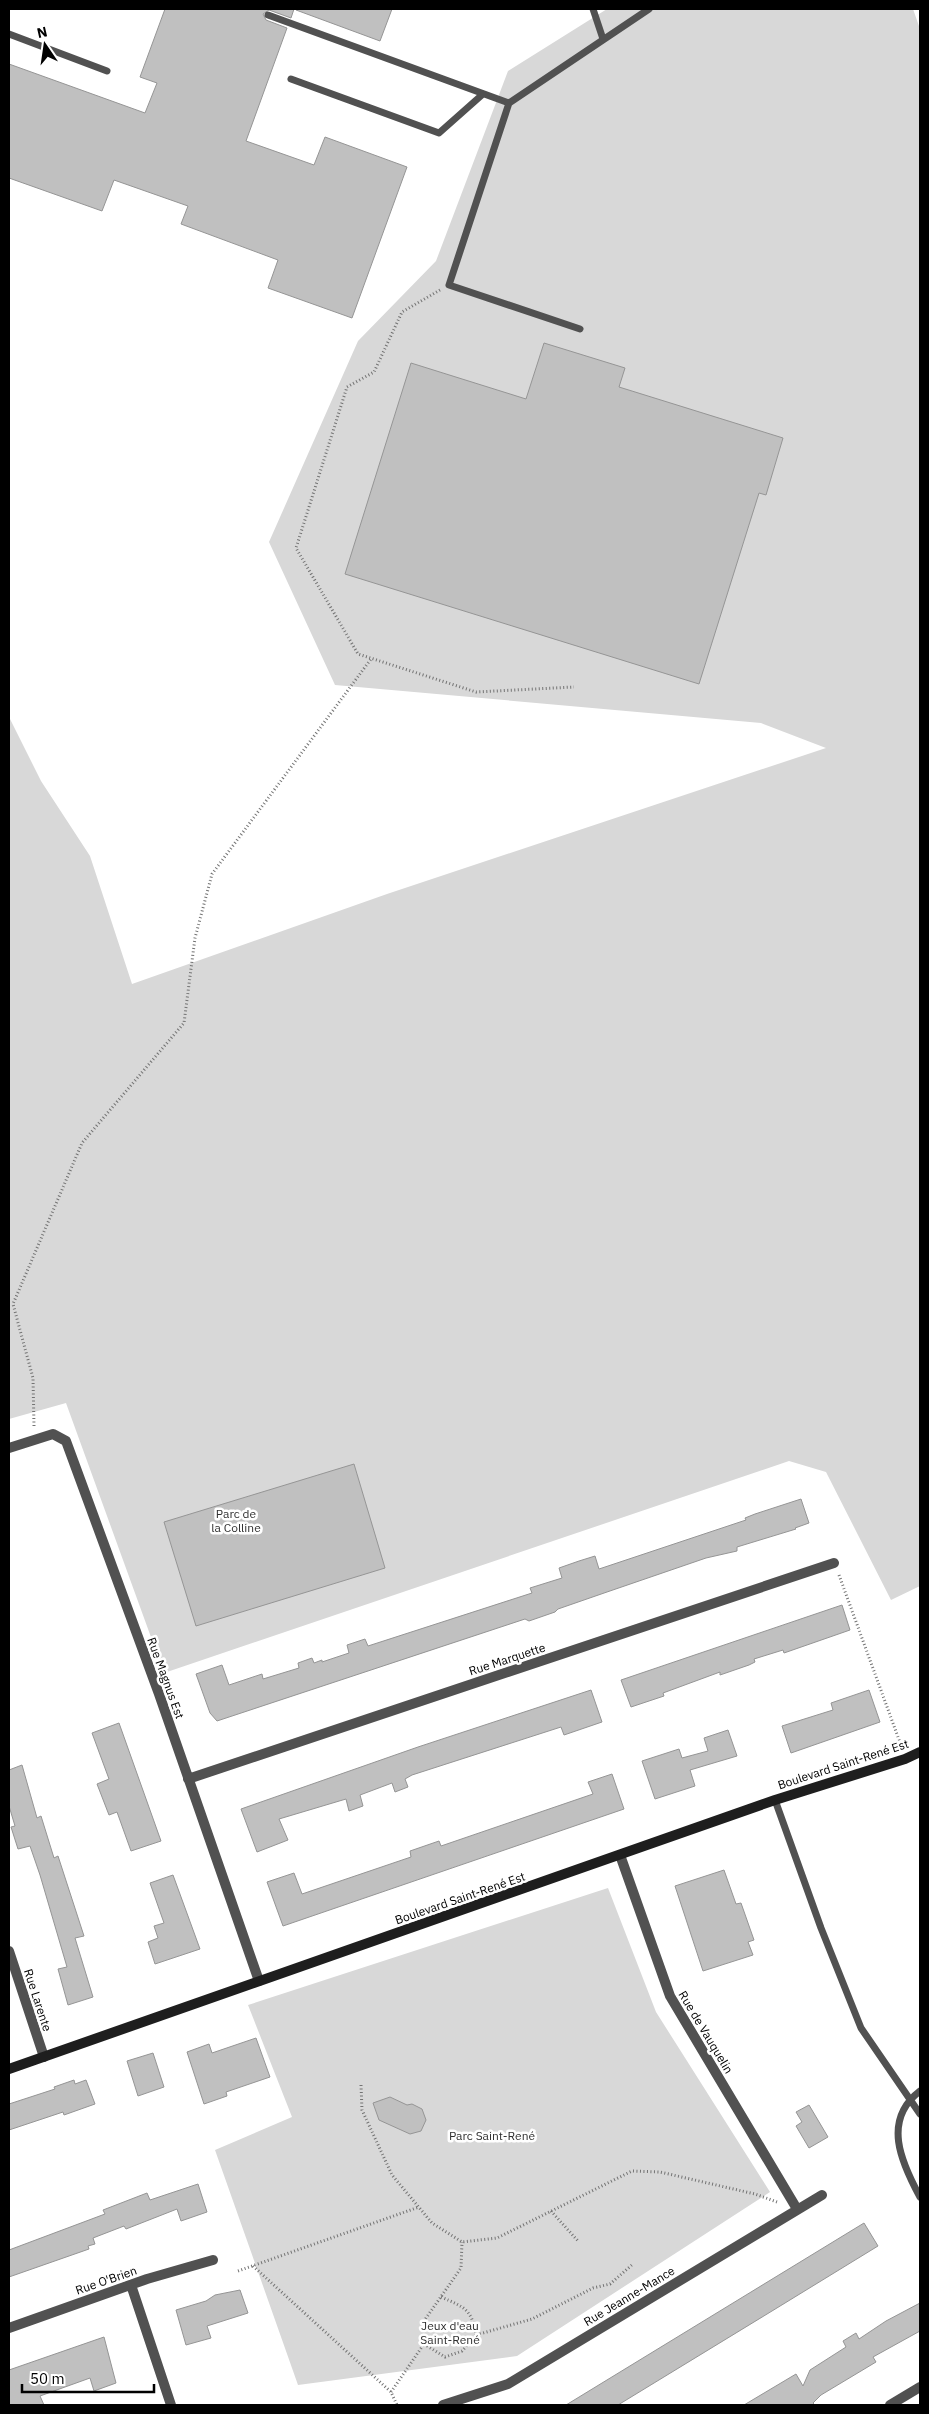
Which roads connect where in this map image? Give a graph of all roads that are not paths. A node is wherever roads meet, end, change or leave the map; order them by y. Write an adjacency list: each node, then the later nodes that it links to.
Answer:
1 (593, 9): 5 (lane)
2 (650, 9): 5 (lane)
3 (268, 15): 8 (lane)
4 (9, 34): 6 (lane)
5 (603, 39): 9 (lane)
6 (107, 71)
7 (291, 79): 8 (lane)
8 (483, 94): 9 (lane)
9 (509, 102): 10 (lane)
10 (580, 329)
11 (9, 1448): 14 (street, Rue Magnus Est)
12 (834, 1563): 14 (street, Rue Marquette)
13 (920, 1752): 15 (street, Boulevard Saint-René Est)
14 (188, 1779): 18 (street, Rue Magnus Est)
15 (775, 1800): 16 (street, Boulevard Saint-René Est); 22 (lane)
16 (620, 1855): 18 (street, Boulevard Saint-René Est); 27 (street, Rue de Vauquelin)
17 (9, 1950): 19 (street, Rue Larente)
18 (259, 1981): 19 (street, Boulevard Saint-René Est)
19 (44, 2057): 20 (street, Boulevard Saint-René Est)
20 (9, 2069)
21 (920, 2091): 22 (lane)
22 (911, 2098): 23 (lane); 24 (lane); 26 (lane)
23 (920, 2106)
24 (920, 2114)
25 (822, 2194): 27 (street, Rue Jeanne-Mance)
26 (920, 2197)
27 (797, 2209): 33 (street, Rue Jeanne-Mance)
28 (213, 2260): 29 (street, Rue O'Brien)
29 (131, 2285): 30 (street, Rue O'Brien); 32 (street)
30 (9, 2328)
31 (920, 2387): 34 (street)
32 (171, 2405)
33 (443, 2405)
34 (890, 2405)

